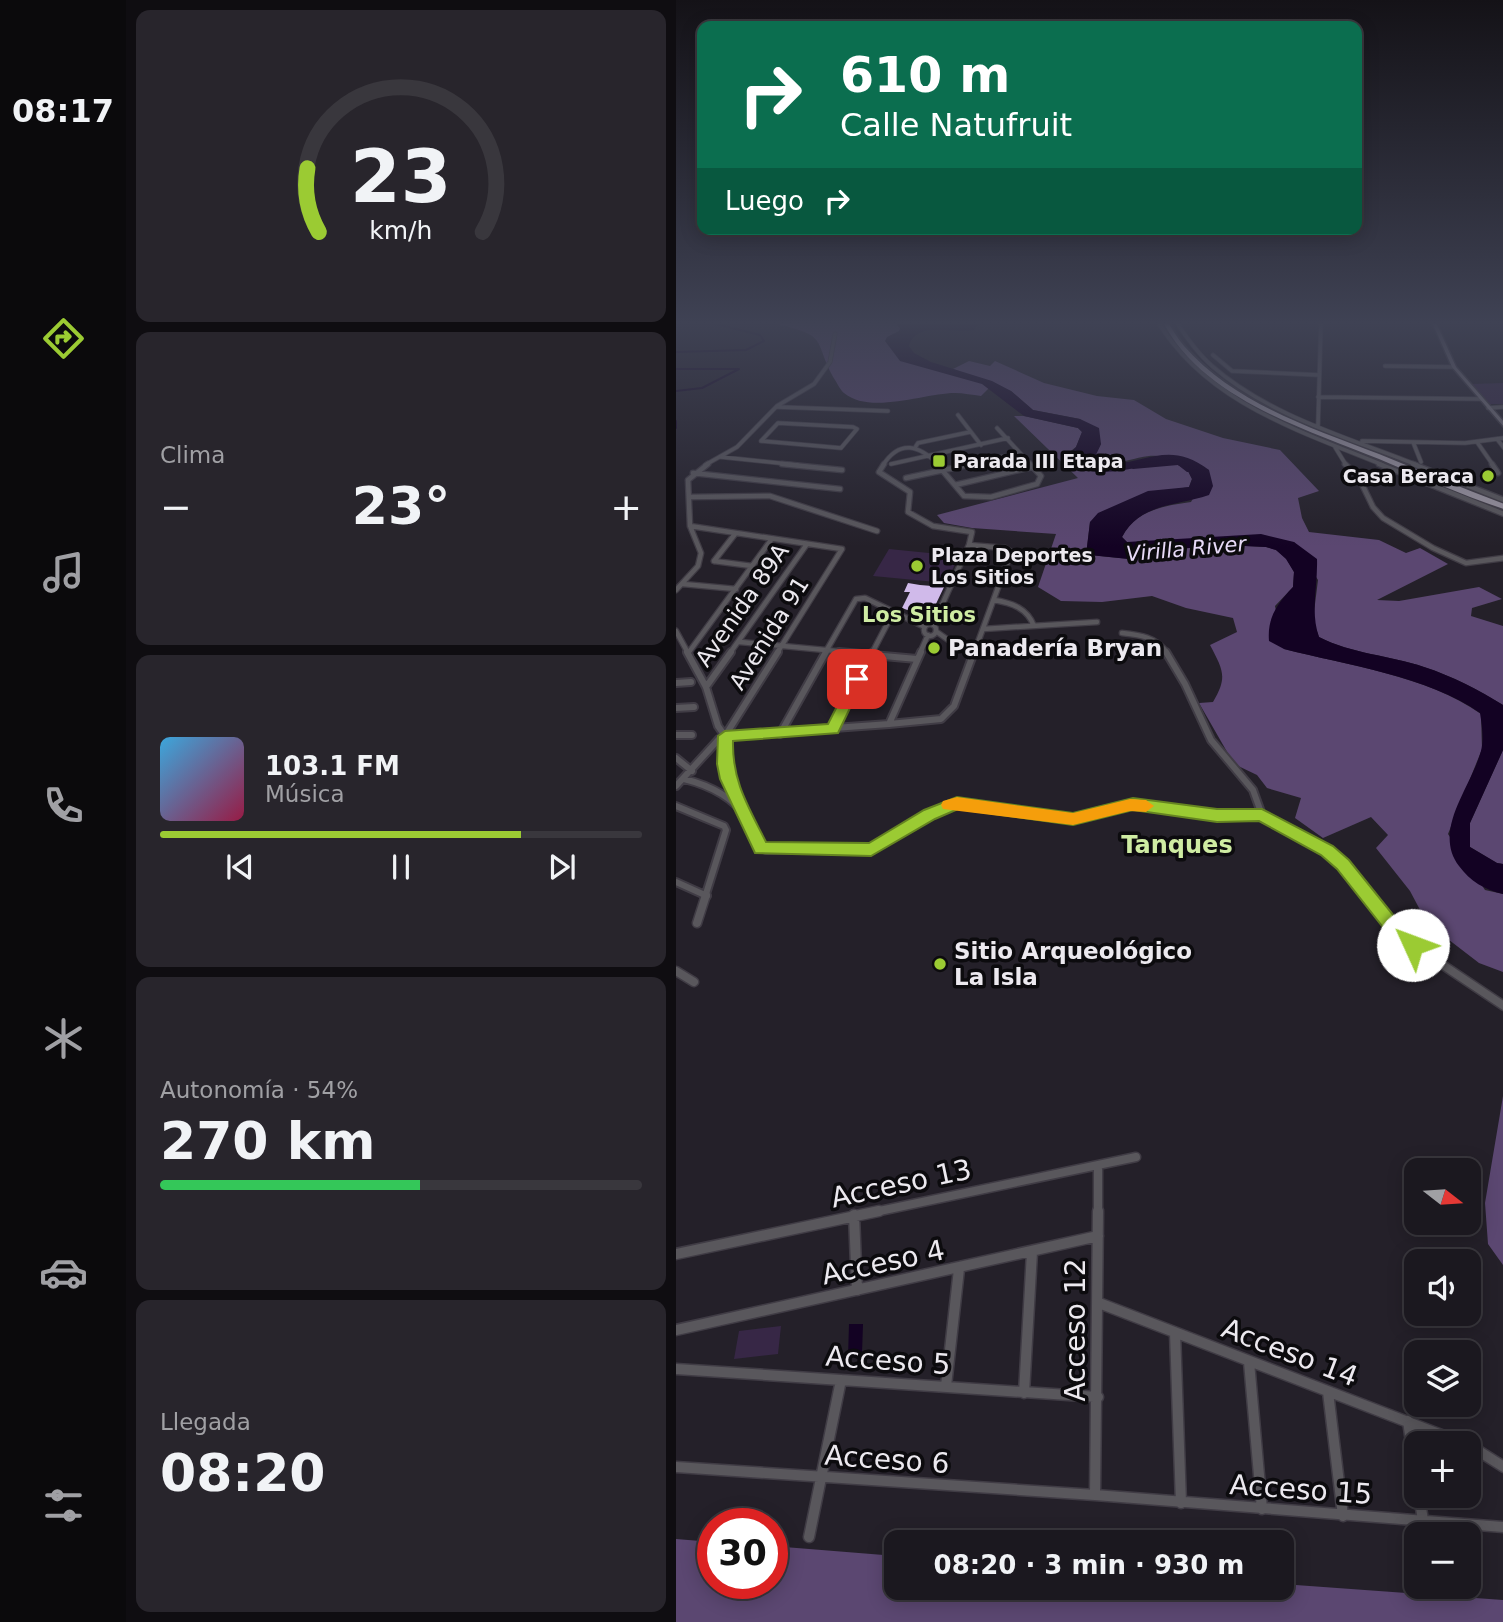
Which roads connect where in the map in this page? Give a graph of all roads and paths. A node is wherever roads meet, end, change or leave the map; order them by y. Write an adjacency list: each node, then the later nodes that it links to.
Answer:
1 (796, 396): 7 (street)
2 (1245, 396): 14 (highway)
3 (1256, 396): 14 (street)
4 (1477, 396): 6 (main road)
5 (1318, 397): 6 (street); 14 (street)
6 (1481, 400): 9 (main road)
7 (775, 407): 10 (street); 16 (street)
8 (1504, 407): 9 (street)
9 (1488, 408): 12 (main road)
10 (888, 411)
11 (958, 415): 15 (street)
12 (1504, 426)
13 (997, 428): 19 (street)
14 (1315, 431): 21 (street); 26 (street); 43 (highway)
15 (970, 432): 24 (street); 25 (street)
16 (753, 436): 17 (street); 30 (street)
17 (763, 436): 17 (street)
18 (1504, 438): 20 (street)
19 (1008, 439): 24 (street); 28 (street)
20 (1497, 439): 23 (street); 27 (street)
21 (1357, 441): 22 (street); 42 (street)
22 (1413, 442): 23 (street); 31 (street)
23 (1477, 442): 37 (street)
24 (981, 445): 29 (street)
25 (916, 446): 29 (street); 50 (street)
26 (1334, 446): 44 (street); 51 (street)
27 (1504, 448)
28 (1020, 453): 33 (street); 35 (street)
29 (928, 456): 32 (street); 35 (street)
30 (719, 457): 34 (street); 36 (street)
31 (1421, 462)
32 (891, 464)
33 (1032, 467): 39 (street); 39 (street)
34 (842, 470)
35 (943, 470): 38 (street); 39 (street)
36 (693, 473): 40 (street); 41 (street)
37 (1498, 473)
38 (906, 478)
39 (955, 485)
40 (840, 489)
41 (689, 497): 45 (street); 46 (street)
42 (1504, 500)
43 (1504, 507)
44 (1504, 514)
45 (690, 526): 47 (street); 53 (street)
46 (877, 531)
47 (735, 534): 48 (street); 52 (street)
48 (771, 540): 49 (street); 52 (street)
49 (807, 544): 67 (street, Avenida 89A); 68 (street, Avenida 91)
50 (969, 545): 56 (street); 59 (street)
51 (1504, 558)
52 (752, 566): 55 (street)
53 (683, 584): 54 (street); 55 (street)
54 (676, 590)
55 (736, 590): 71 (street)
56 (994, 600): 60 (street); 62 (street)
57 (894, 611): 61 (street); 69 (street); 72 (street)
58 (1097, 622): 60 (street)
59 (933, 625): 61 (street); 64 (street)
60 (1034, 626): 62 (street)
61 (925, 627): 66 (street)
62 (983, 629): 70 (street)
63 (676, 631): 71 (street)
64 (937, 632): 66 (street); 70 (street)
65 (1122, 633): 90 (street)
66 (928, 635): 73 (street)
67 (740, 642): 68 (street); 76 (street, Avenida 89A)
68 (782, 646): 69 (street); 84 (street, Avenida 91)
69 (825, 650): 72 (street); 81 (street)
70 (975, 651): 79 (street)
71 (689, 652): 76 (street)
72 (869, 654): 73 (street); 80 (street)
73 (917, 659): 79 (street)
74 (691, 682): 75 (street)
75 (676, 683)
76 (706, 687): 84 (street)
77 (694, 707): 78 (street)
78 (676, 708)
79 (889, 724): 80 (street)
80 (833, 729): 81 (street)
81 (780, 734): 84 (street)
82 (676, 735): 83 (street)
83 (692, 735)
84 (725, 736): 86 (street, Avenida 91); 91 (street)
85 (676, 758): 86 (street)
86 (692, 771): 87 (street, Avenida 91)
87 (684, 779): 88 (street, Avenida 91); 91 (street)
88 (676, 786)
89 (676, 806): 93 (street)
90 (1262, 815): 91 (street); 97 (street)
91 (746, 818)
92 (676, 882): 93 (street)
93 (707, 895): 94 (street)
94 (697, 923)
95 (676, 971): 96 (street)
96 (694, 982)
97 (1504, 1006)
98 (1136, 1157): 99 (street, Acceso 13)
99 (1098, 1165): 100 (street, Acceso 13); 101 (street, Acceso 12)
100 (854, 1216): 103 (street, Acceso 13); 105 (street)
101 (1098, 1237): 102 (street, Acceso 4); 106 (street, Acceso 12)
102 (1032, 1252): 104 (street, Acceso 4); 114 (street)
103 (676, 1254)
104 (959, 1269): 105 (street, Acceso 4); 112 (street)
105 (857, 1290): 107 (street, Acceso 4)
106 (1098, 1303): 108 (street, Acceso 14); 115 (street, Acceso 12)
107 (676, 1332)
108 (1175, 1333): 109 (street, Acceso 14); 124 (street)
109 (1249, 1362): 113 (street, Acceso 14); 126 (street)
110 (676, 1369): 111 (street, Acceso 5)
111 (841, 1380): 112 (street, Acceso 5); 122 (street)
112 (946, 1386): 114 (street, Acceso 5)
113 (1328, 1392): 116 (street, Acceso 14); 127 (street)
114 (1024, 1393): 115 (street, Acceso 5)
115 (1098, 1397): 123 (street, Acceso 12)
116 (1408, 1421): 117 (street); 118 (street, Acceso 14)
117 (1409, 1431)
118 (1433, 1431)
119 (1481, 1453): 120 (street, Acceso 14)
120 (1504, 1467)
121 (676, 1468): 122 (street, Acceso 6)
122 (821, 1477): 123 (street, Acceso 6); 130 (street)
123 (1095, 1495): 124 (street, Acceso 15)
124 (1181, 1503): 126 (street, Acceso 15)
125 (1421, 1508): 128 (street)
126 (1262, 1509): 127 (street, Acceso 15)
127 (1343, 1516): 128 (street, Acceso 15)
128 (1423, 1520): 129 (street, Acceso 15)
129 (1504, 1527)
130 (809, 1537)

